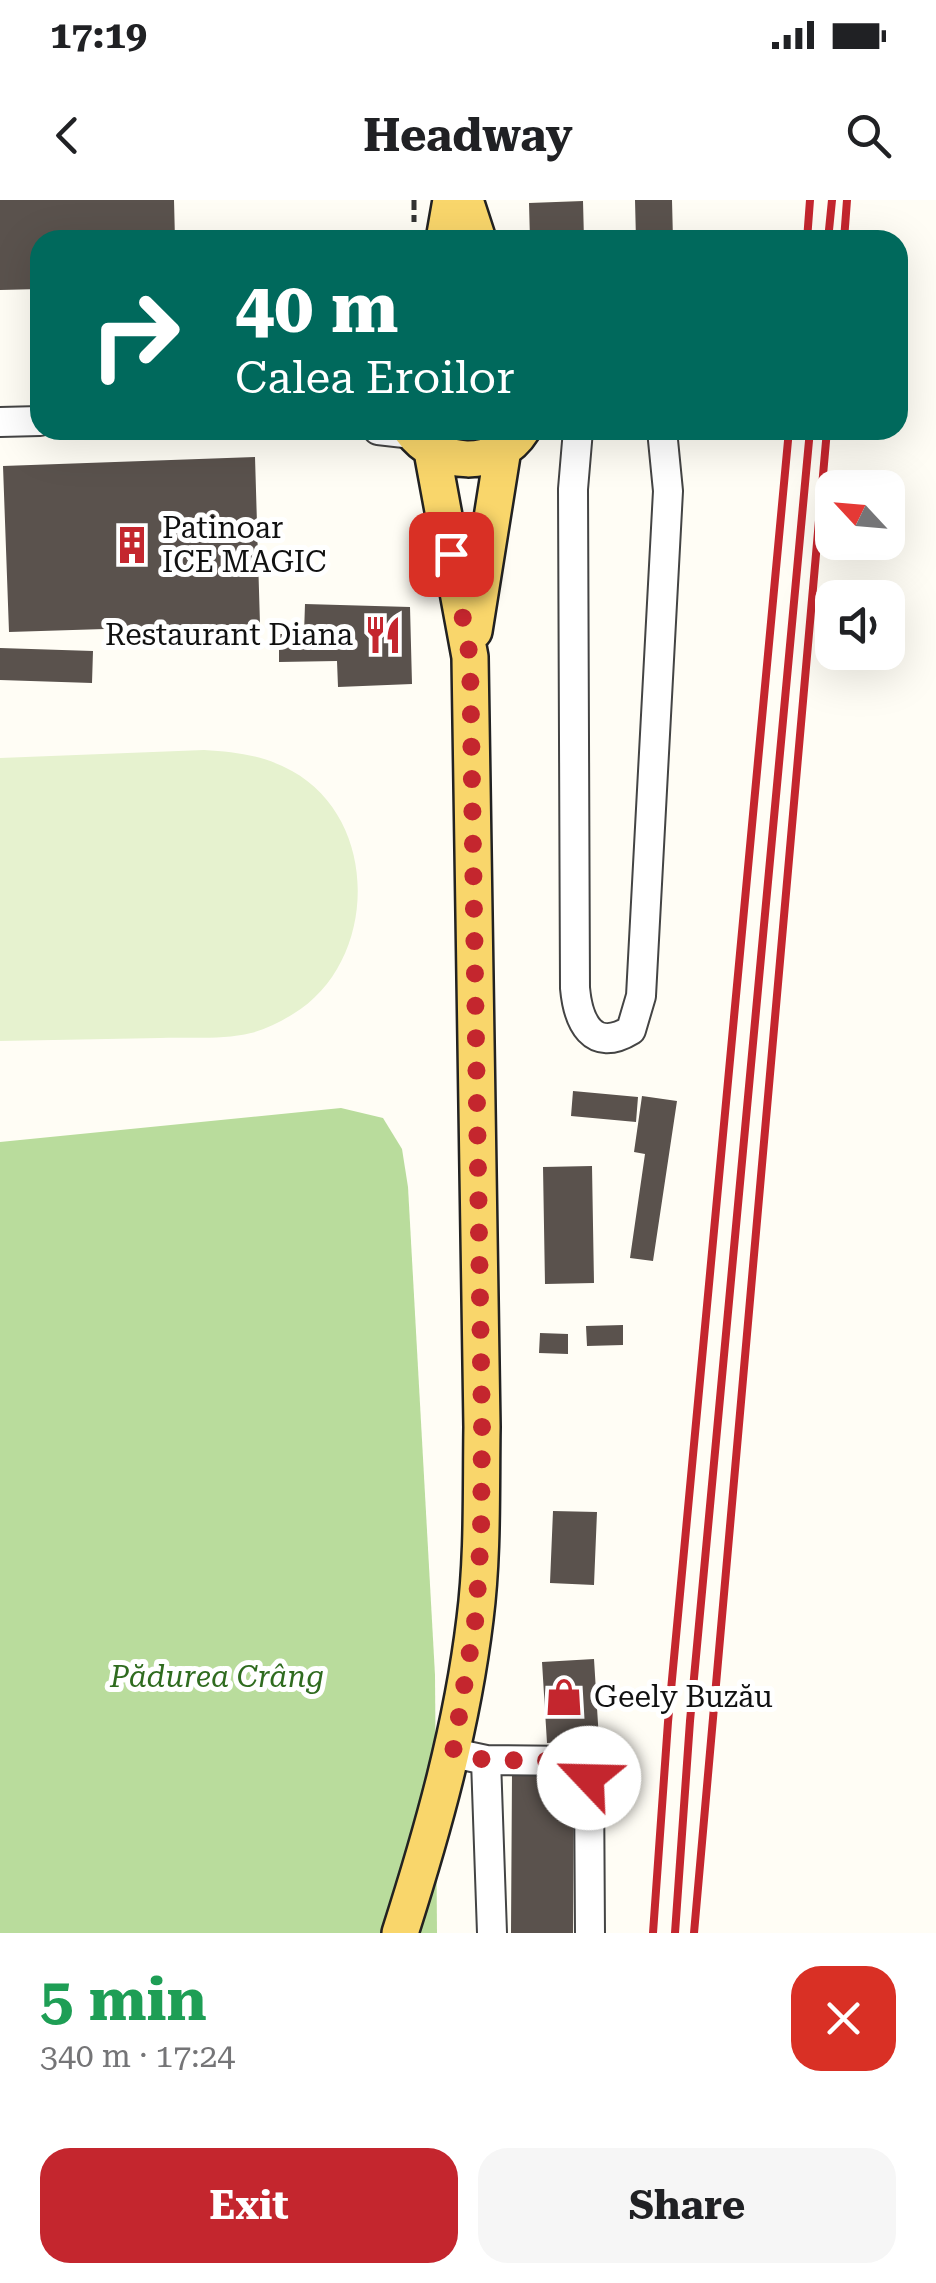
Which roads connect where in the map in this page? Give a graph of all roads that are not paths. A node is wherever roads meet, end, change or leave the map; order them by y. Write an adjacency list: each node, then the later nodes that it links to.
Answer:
1 (451, 200): 3 (main road)
2 (465, 200): 4 (main road)
3 (446, 230)
4 (475, 230)
5 (30, 421): 6 (street)
6 (0, 422)
7 (409, 440): 12 (main road)
8 (415, 440): 9 (main road)
9 (513, 440): 12 (main road)
10 (577, 440): 11 (street)
11 (663, 440)
12 (470, 657): 13 (main road)
13 (469, 1756): 14 (main road); 15 (street); 16 (street)
14 (400, 1933)
15 (492, 1933)
16 (590, 1933)

